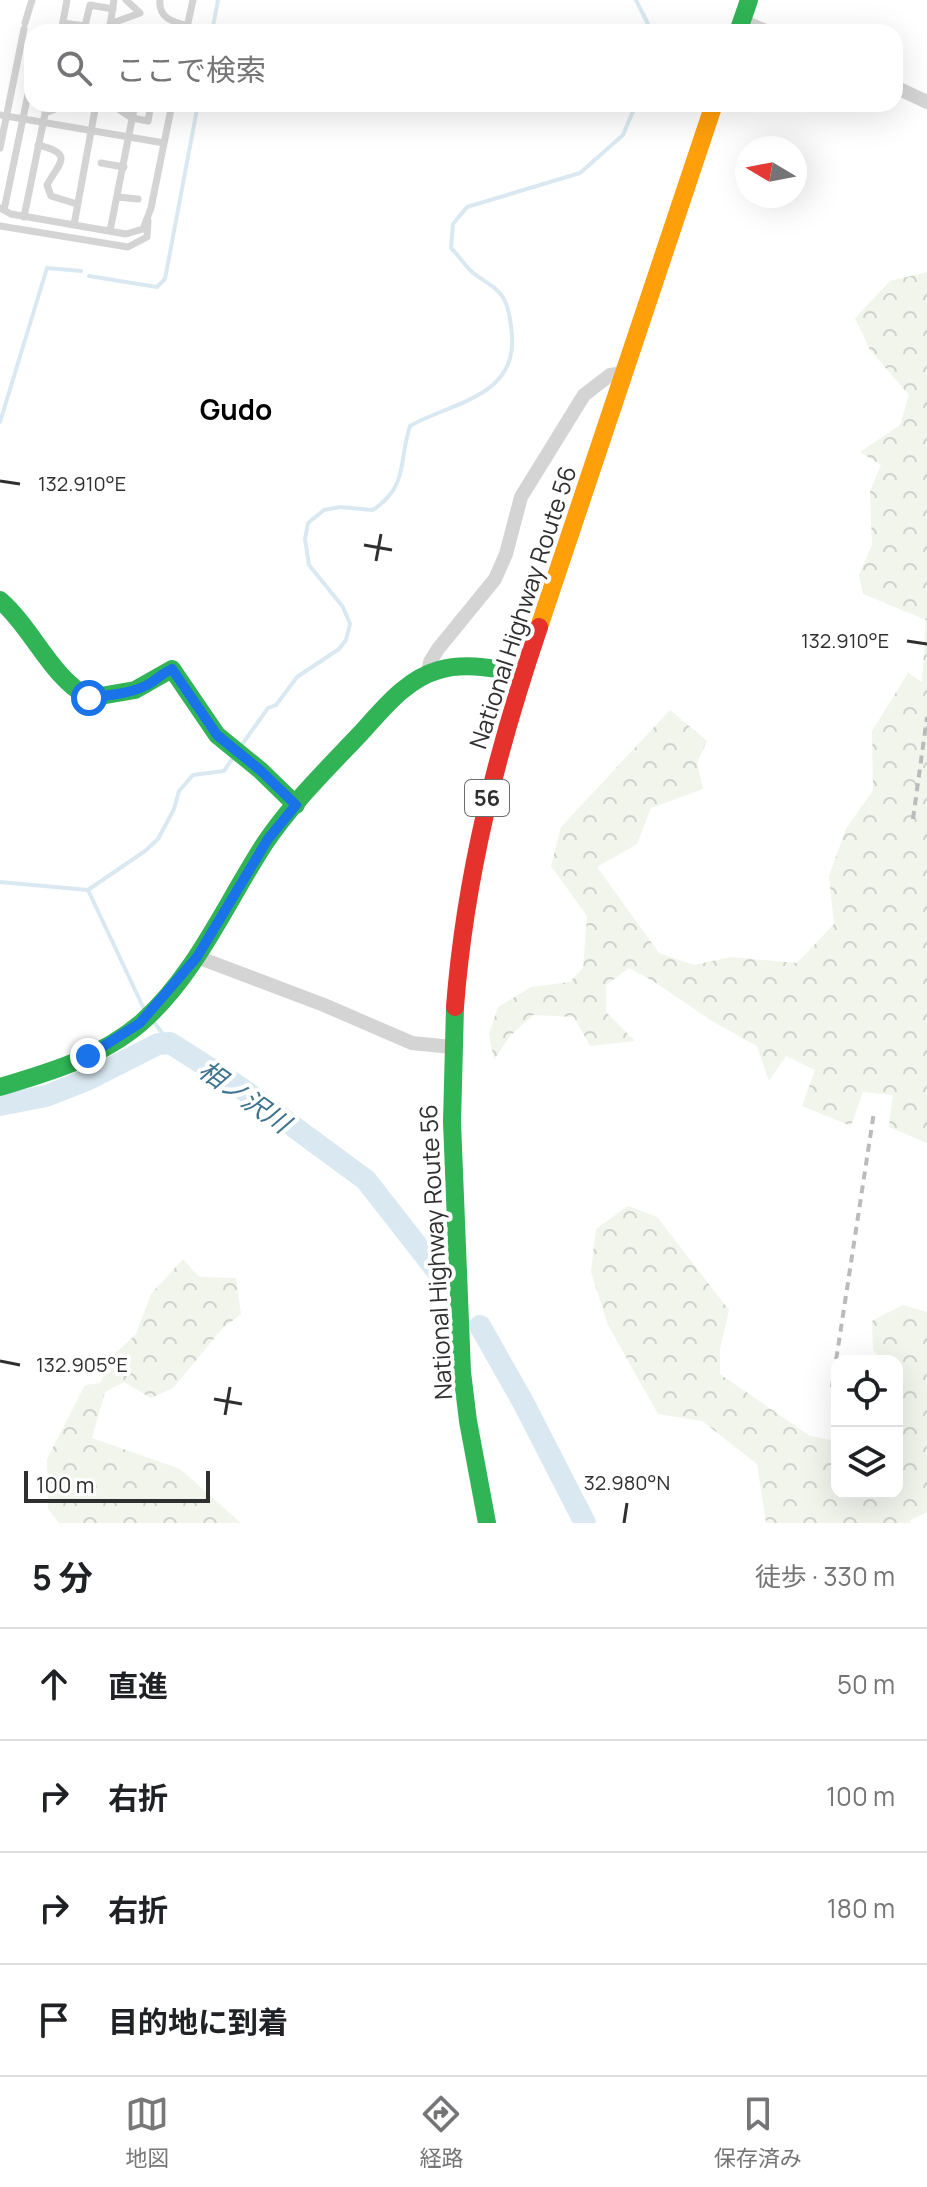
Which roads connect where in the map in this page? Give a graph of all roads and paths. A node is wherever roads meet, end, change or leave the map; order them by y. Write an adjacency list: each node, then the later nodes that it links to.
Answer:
1 (32, 0): 9 (lane)
2 (67, 0): 10 (lane)
3 (114, 0): 8 (lane)
4 (126, 0): 13 (lane)
5 (160, 0): 14 (lane)
6 (193, 0): 15 (lane)
7 (749, 0): 16 (main road)
8 (113, 9): 11 (lane); 12 (lane)
9 (25, 24)
10 (63, 24)
11 (85, 24)
12 (111, 24)
13 (121, 24)
14 (178, 24)
15 (188, 24)
16 (741, 24)
17 (24, 29): 28 (lane)
18 (903, 91): 19 (street)
19 (927, 102)
20 (25, 112): 30 (lane)
21 (45, 112): 31 (lane)
22 (95, 112): 32 (lane)
23 (121, 112): 29 (lane)
24 (133, 112): 29 (lane)
25 (150, 112): 29 (lane)
26 (170, 112): 34 (lane)
27 (711, 112): 48 (main road, National Highway Route 56 / 56)
28 (3, 116): 30 (lane); 36 (lane)
29 (132, 118): 33 (lane)
30 (23, 120): 31 (lane); 42 (lane)
31 (43, 123): 32 (lane); 35 (lane)
32 (91, 131): 33 (lane); 41 (lane)
33 (129, 137): 34 (lane); 38 (lane)
34 (164, 143): 44 (lane)
35 (38, 145): 41 (lane); 43 (lane)
36 (0, 148)
37 (101, 163): 38 (lane)
38 (124, 167): 39 (lane)
39 (117, 197): 40 (lane); 47 (lane)
40 (138, 199)
41 (77, 204): 45 (lane)
42 (2, 209): 43 (lane)
43 (24, 217): 45 (lane)
44 (148, 218): 46 (lane); 47 (lane)
45 (74, 225): 47 (lane)
46 (0, 226)
47 (110, 231)
48 (624, 373): 50 (street); 51 (main road, National Highway Route 56 / 56)
49 (0, 600): 52 (main road)
50 (428, 673): 51 (main road); 52 (main road)
51 (523, 673): 54 (main road, National Highway Route 56 / 56)
52 (296, 805): 53 (main road)
53 (197, 957): 54 (street); 55 (main road)
54 (452, 1047): 56 (main road, National Highway Route 56 / 56)
55 (0, 1087)
56 (487, 1523)

